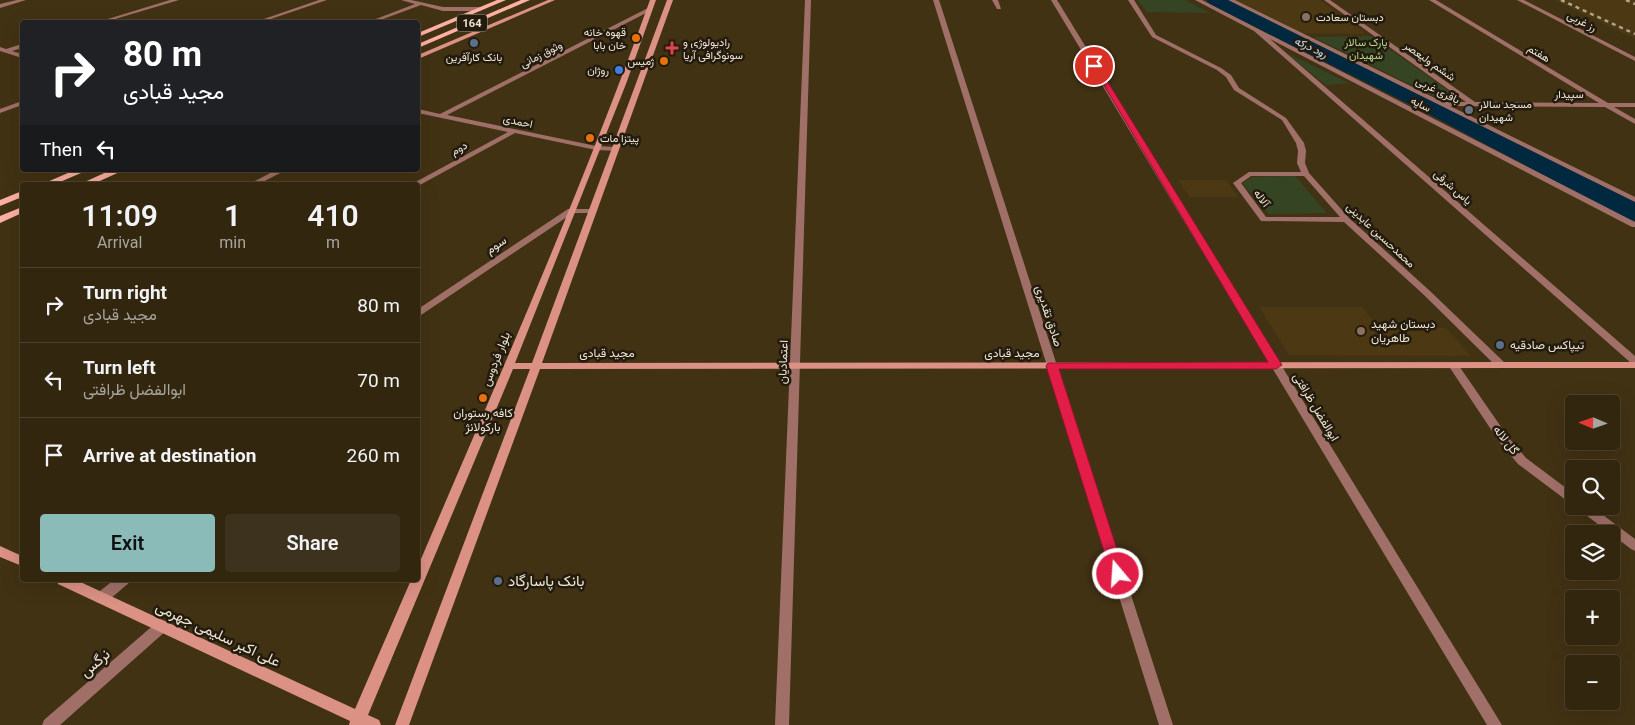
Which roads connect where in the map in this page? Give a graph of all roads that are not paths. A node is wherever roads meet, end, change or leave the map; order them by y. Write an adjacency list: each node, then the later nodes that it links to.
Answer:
1 (23, 0): 21 (street)
2 (176, 0): 25 (street)
3 (324, 0): 26 (street)
4 (404, 0): 18 (street)
5 (503, 0): 24 (main road, 164)
6 (527, 0): 31 (main road, 164)
7 (552, 0): 35 (main road)
8 (808, 0): 76 (street, اعتمادیان)
9 (936, 0): 77 (street, صادق تقدیری)
10 (995, 0): 22 (street)
11 (1054, 0): 70 (street, ابوالفضل ظرافتی)
12 (1131, 0): 54 (street)
13 (1198, 0): 29 (street, سایه)
14 (1231, 0): 40 (street, باقری غربی)
15 (1327, 0): 41 (street, ششم ولیعصر)
16 (1432, 0): 42 (street, هفتم)
17 (1520, 0): 36 (street, رز غربی)
18 (421, 4): 23 (street); 27 (street)
19 (652, 4): 20 (main road); 37 (main road, بلوار فردوس); 46 (street, وثوق زمانی)
20 (668, 4): 38 (main road)
21 (0, 6)
22 (999, 8)
23 (443, 9): 24 (street); 28 (street)
24 (480, 9): 28 (main road, 164)
25 (108, 20)
26 (264, 20)
27 (377, 20)
28 (454, 20): 30 (main road, 164)
29 (1256, 30): 67 (street, سایه); 69 (street, یاس شرقی)
30 (420, 33)
31 (420, 45)
32 (20, 46): 33 (street)
33 (2, 51): 34 (street)
34 (20, 56)
35 (420, 56)
36 (1635, 59)
37 (623, 84): 38 (main road); 49 (main road, بلوار فردوس)
38 (639, 84): 50 (main road)
39 (20, 104): 44 (street)
40 (1440, 104): 41 (street, سپیدار); 60 (street, باقری غربی)
41 (1473, 104): 42 (street, سپیدار)
42 (1605, 104): 43 (street, سپیدار); 47 (street, هفتم)
43 (1635, 104)
44 (0, 111)
45 (420, 111): 46 (street, احمدی)
46 (440, 116): 48 (street, احمدی)
47 (1635, 122)
48 (514, 131): 49 (street, احمدی); 58 (street, دوم)
49 (596, 148): 50 (street, احمدی); 63 (main road, بلوار فردوس)
50 (615, 149): 64 (main road)
51 (77, 172): 55 (main road)
52 (114, 172): 56 (main road)
53 (278, 172): 57 (street)
54 (1306, 174): 66 (street, محمدحسین عابدینی); 66 (street, آلاله)
55 (52, 182)
56 (90, 182)
57 (256, 182)
58 (420, 182)
59 (20, 195): 61 (main road)
60 (1635, 200)
61 (0, 203)
62 (20, 211): 65 (main road)
63 (570, 211): 64 (street); 68 (street, سوم); 74 (main road, بلوار فردوس)
64 (592, 211): 75 (main road)
65 (0, 220)
66 (1346, 220): 72 (street, محمدحسین عابدینی)
67 (1635, 225)
68 (420, 311)
69 (1635, 361)
70 (1276, 365): 71 (main road, مجید قبادی); 77 (main road, مجید قبادی); 95 (street, ابوالفضل ظرافتی)
71 (1453, 365): 72 (main road, مجید قبادی); 78 (street, گل لاله)
72 (1501, 365): 73 (main road, مجید قبادی)
73 (1635, 365)
74 (510, 366): 75 (main road, مجید قبادی); 83 (main road, بلوار فردوس)
75 (538, 366): 76 (main road, مجید قبادی); 92 (main road)
76 (795, 366): 77 (main road, مجید قبادی); 93 (street, اعتمادیان)
77 (1052, 366): 94 (street, صادق تقدیری)
78 (1565, 493)
79 (1594, 515): 80 (street)
80 (1635, 546)
81 (0, 550): 82 (main road)
82 (20, 560)
83 (420, 577)
84 (67, 582): 87 (main road, علی اکبر سلیمی جهرمی)
85 (121, 582): 87 (street)
86 (418, 582): 89 (main road, بلوار فردوس)
87 (101, 598): 88 (main road, علی اکبر سلیمی جهرمی)
88 (162, 626): 89 (main road, علی اکبر سلیمی جهرمی); 90 (street, نرگس)
89 (358, 722): 91 (main road, علی اکبر سلیمی جهرمی)
90 (49, 725)
91 (374, 725)
92 (402, 725)
93 (782, 725)
94 (1166, 725)
95 (1495, 725)

